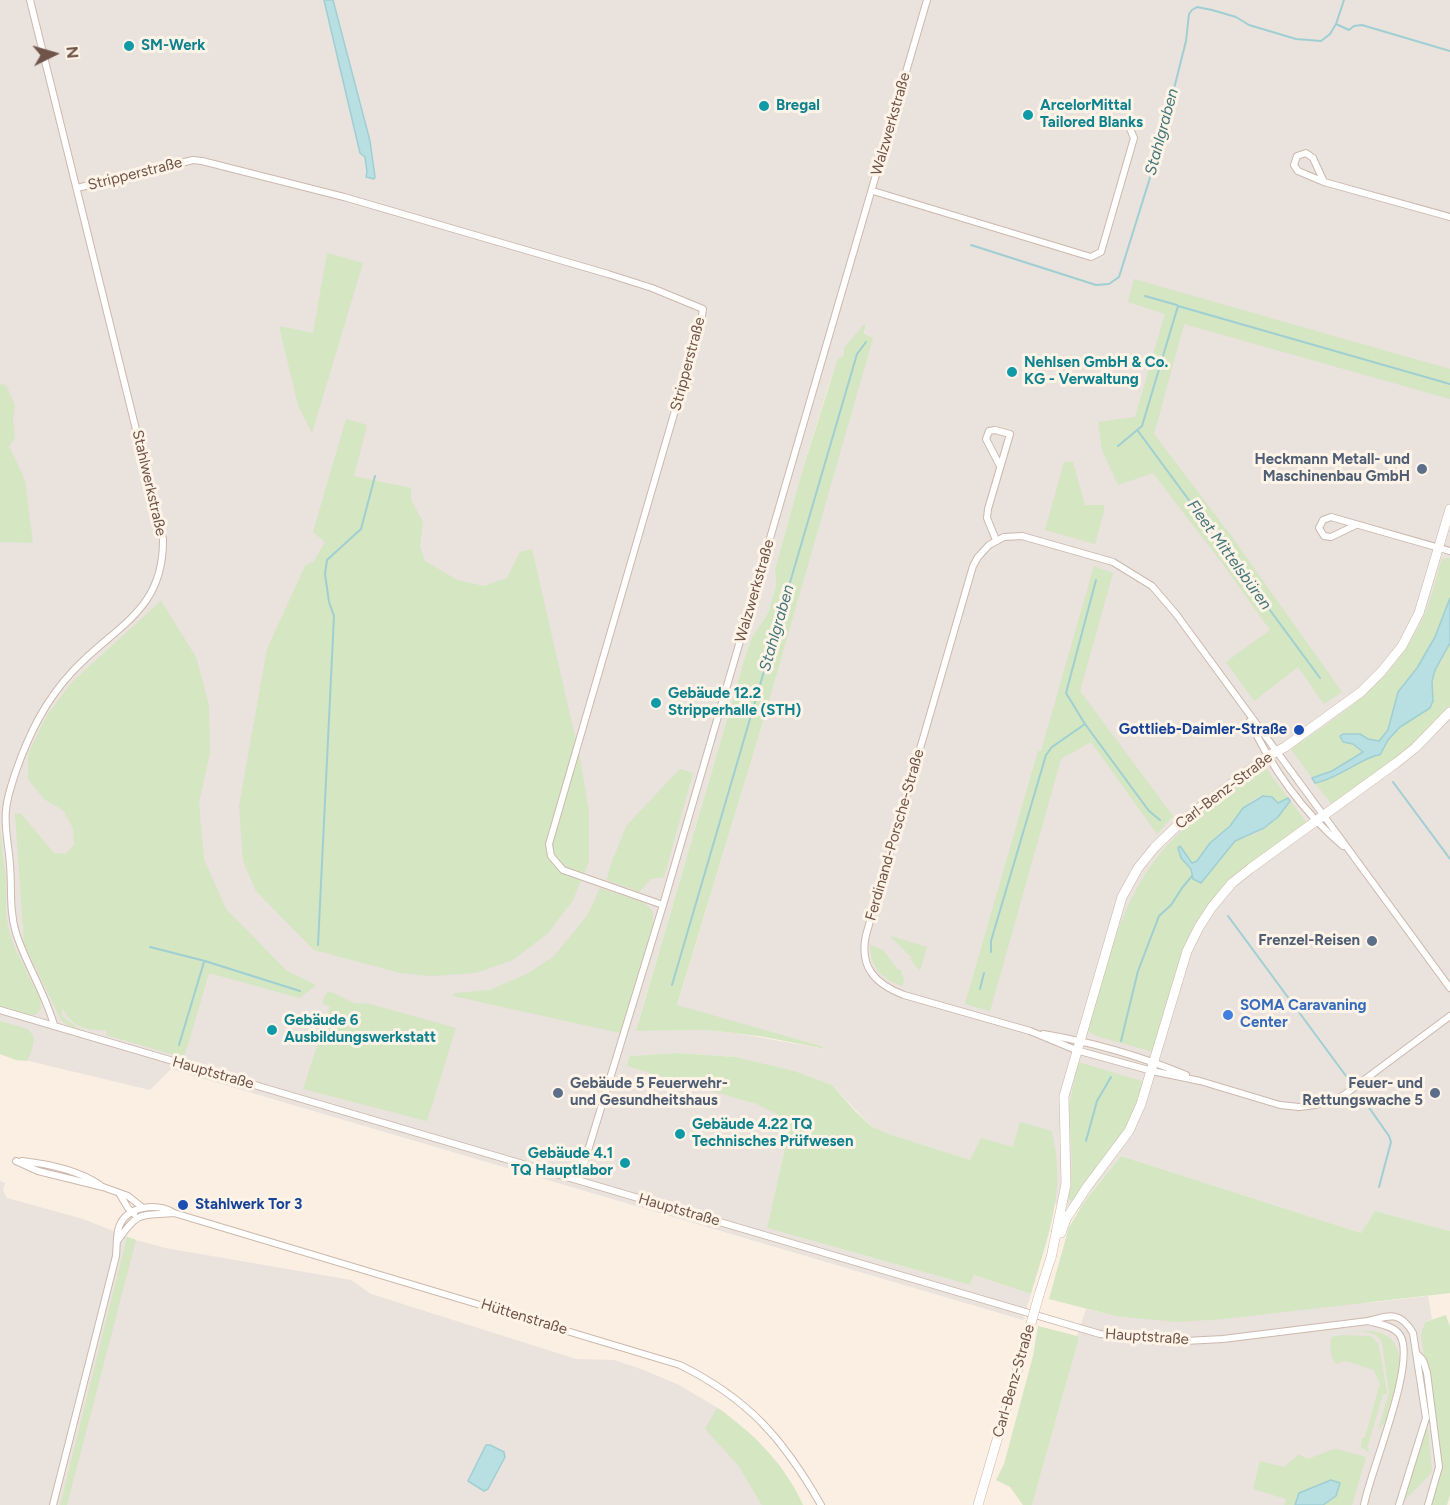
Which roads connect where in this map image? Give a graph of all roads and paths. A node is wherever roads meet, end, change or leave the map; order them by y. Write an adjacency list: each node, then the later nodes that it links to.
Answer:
1 (30, 0): 5 (street, Stahlwerkstraße)
2 (927, 0): 6 (street, Walzwerkstraße)
3 (1130, 129): 6 (street)
4 (1324, 182): 4 (street); 7 (street)
5 (77, 188): 18 (street, Stahlwerkstraße); 21 (street, Stripperstraße)
6 (873, 191): 21 (street, Walzwerkstraße)
7 (1450, 217)
8 (1000, 466): 8 (street); 11 (street)
9 (1450, 509): 12 (street, Carl-Benz-Straße)
10 (1356, 525): 10 (street); 12 (street)
11 (996, 540): 14 (street); 26 (street, Ferdinand-Porsche-Straße)
12 (1439, 548): 13 (street); 16 (street, Carl-Benz-Straße)
13 (1450, 551)
14 (1245, 708): 16 (street); 17 (street)
15 (1450, 712): 19 (street, Carl-Benz-Straße)
16 (1277, 751): 17 (street, Carl-Benz-Straße); 19 (street)
17 (1268, 756): 19 (street); 26 (street, Carl-Benz-Straße)
18 (3, 810): 25 (street, Stahlwerkstraße)
19 (1320, 819): 20 (street); 20 (street); 27 (street, Carl-Benz-Straße)
20 (1351, 852): 22 (street)
21 (663, 905): 29 (street, Walzwerkstraße)
22 (1450, 988)
23 (0, 1010): 25 (street, Hauptstraße)
24 (1450, 1016): 27 (street, Ferdinand-Porsche-Straße)
25 (54, 1025): 29 (street, Hauptstraße)
26 (1078, 1045): 27 (street, Ferdinand-Porsche-Straße); 36 (street, Carl-Benz-Straße)
27 (1153, 1066): 36 (street, Carl-Benz-Straße)
28 (16, 1161): 30 (street)
29 (579, 1180): 37 (street, Hauptstraße)
30 (118, 1192): 31 (street); 33 (street)
31 (143, 1208): 32 (street, Hüttenstraße); 33 (street)
32 (174, 1212): 34 (street, Hüttenstraße); 42 (street, Hüttenstraße)
33 (132, 1213): 34 (street); 35 (street)
34 (140, 1216): 35 (street)
35 (117, 1240): 41 (street)
36 (1051, 1258): 43 (street, Carl-Benz-Straße, bridge)
37 (1368, 1321): 38 (street, Hauptstraße); 44 (street)
38 (1418, 1354): 39 (street); 40 (street)
39 (1426, 1418): 40 (street); 45 (street)
40 (1434, 1428): 46 (street)
41 (54, 1505)
42 (821, 1505)
43 (978, 1505)
44 (1363, 1505)
45 (1399, 1505)
46 (1428, 1505)

